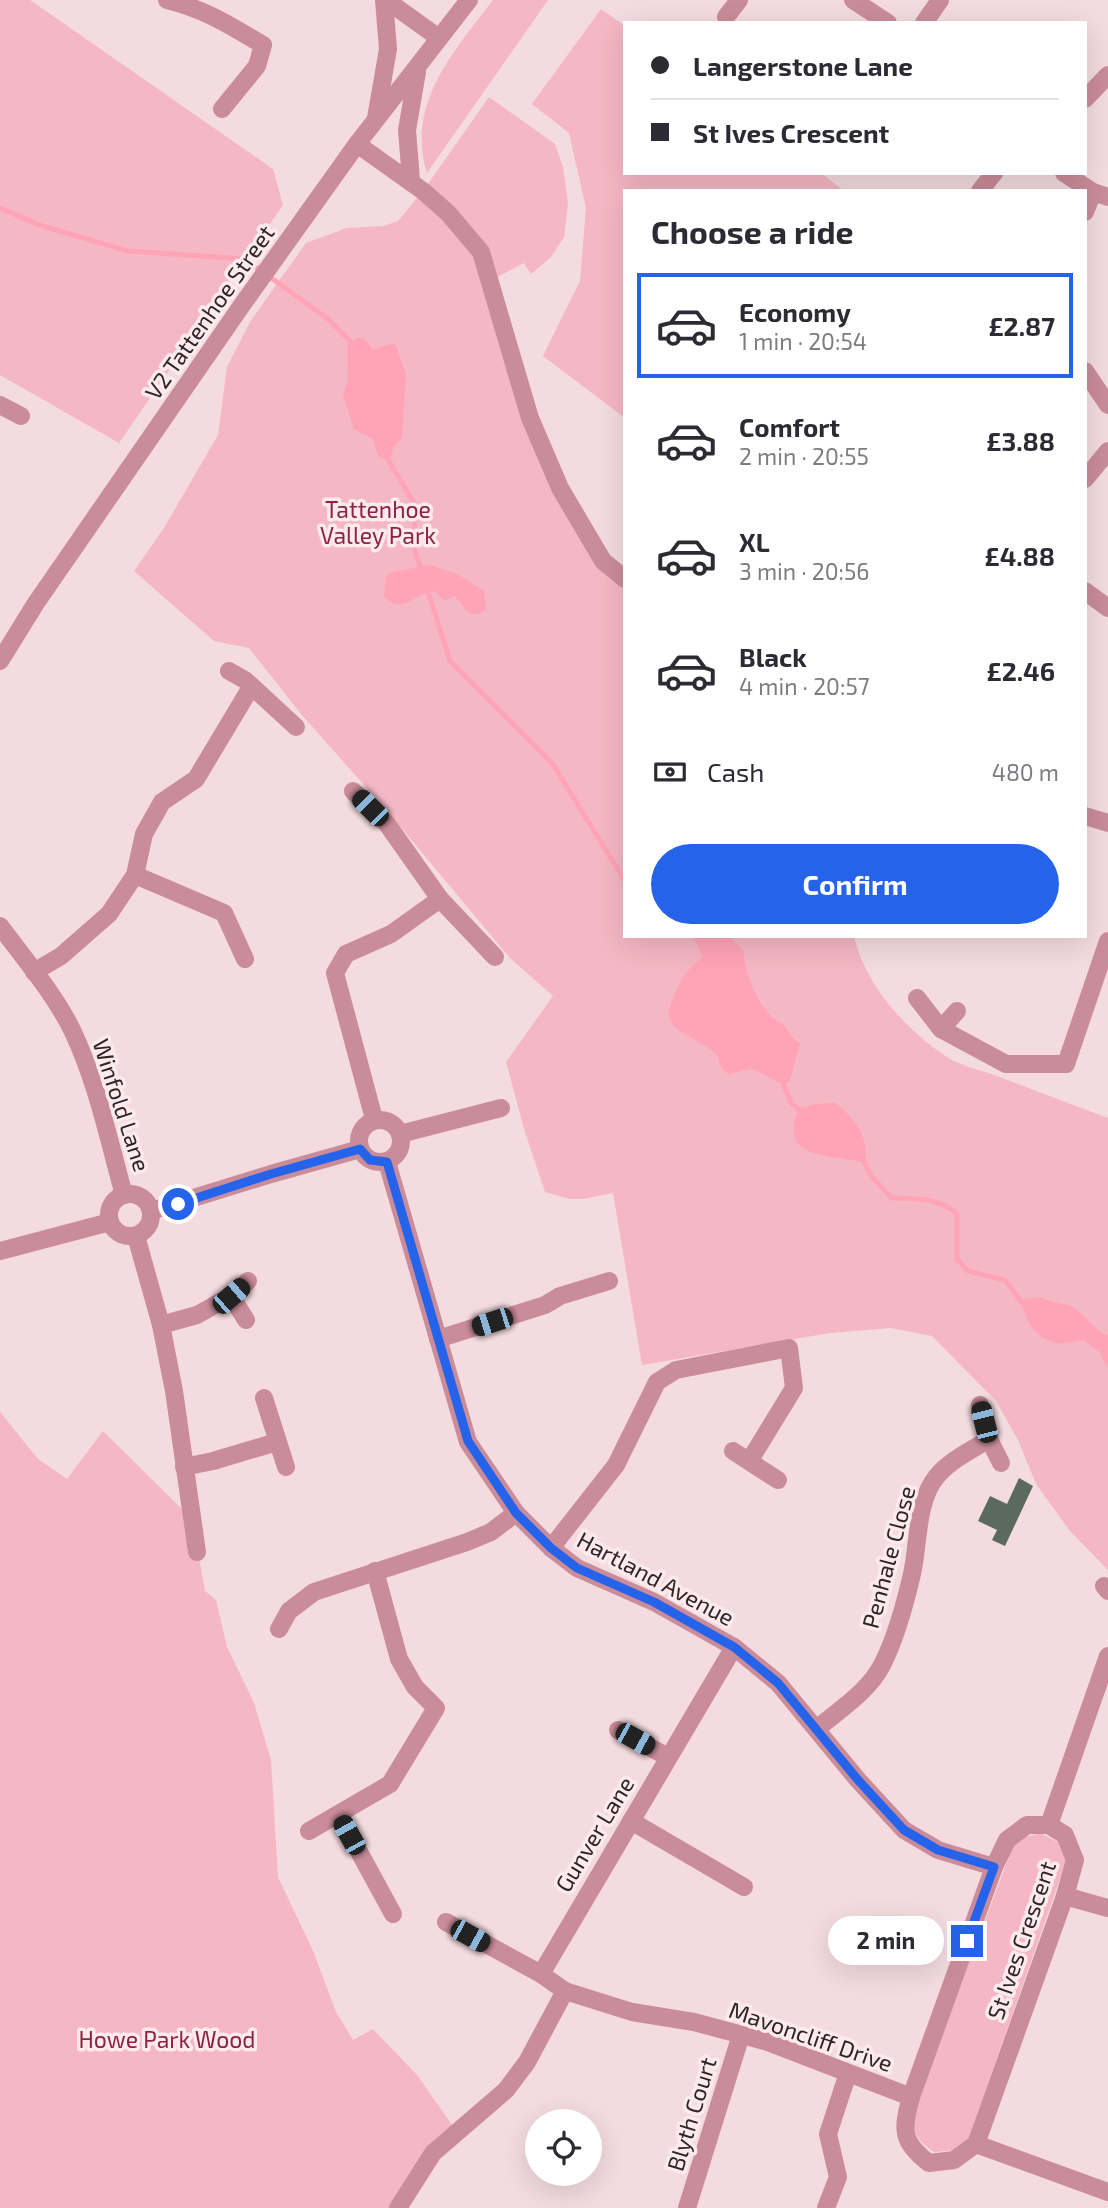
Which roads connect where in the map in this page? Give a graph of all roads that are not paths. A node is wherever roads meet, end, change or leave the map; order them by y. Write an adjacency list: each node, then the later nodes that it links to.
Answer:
1 (167, 0): 14 (street)
2 (385, 0): 10 (street); 15 (street)
3 (469, 0): 10 (street, V2 Tattenhoe Street)
4 (739, 0): 7 (street)
5 (853, 0): 8 (street)
6 (940, 0): 9 (street)
7 (726, 17)
8 (885, 21)
9 (925, 21)
10 (439, 38): 11 (street, V2 Tattenhoe Street)
11 (418, 68): 15 (street, V2 Tattenhoe Street); 19 (street)
12 (1108, 75): 13 (street)
13 (1087, 97)
14 (222, 109)
15 (375, 121): 16 (street, V2 Tattenhoe Street)
16 (357, 144): 19 (street); 32 (street, V2 Tattenhoe Street)
17 (992, 175): 20 (street)
18 (1067, 175): 21 (street)
19 (411, 180): 29 (street)
20 (982, 189)
21 (1100, 194): 22 (street)
22 (1087, 210)
23 (1087, 374): 25 (street)
24 (0, 405): 26 (street)
25 (1108, 405)
26 (21, 416)
27 (1108, 451): 28 (street)
28 (1087, 477)
29 (623, 577)
30 (1087, 592): 31 (street)
31 (1108, 608)
32 (0, 661)
33 (229, 671): 34 (street)
34 (251, 687): 35 (street); 39 (street)
35 (296, 727)
36 (353, 791): 40 (street)
37 (1087, 817): 38 (street)
38 (1108, 824)
39 (135, 876): 44 (street); 45 (street)
40 (440, 900): 43 (street); 50 (street)
41 (0, 926): 45 (street, Winfold Lane)
42 (1108, 941): 48 (street)
43 (495, 957)
44 (245, 959)
45 (34, 972): 54 (street, Winfold Lane)
46 (917, 998): 48 (street)
47 (957, 1011): 48 (street)
48 (941, 1029)
49 (501, 1108): 51 (street)
50 (374, 1119): 51 (street); 52 (street)
51 (400, 1134): 53 (street)
52 (360, 1149): 53 (street); 55 (street)
53 (387, 1162): 64 (street, Hartland Avenue)
54 (124, 1195): 55 (street); 56 (street)
55 (150, 1211): 57 (street)
56 (110, 1222): 57 (street); 58 (street)
57 (136, 1236): 63 (street)
58 (0, 1251)
59 (609, 1281): 64 (street)
60 (248, 1282): 61 (street)
61 (231, 1296): 62 (street); 63 (street)
62 (246, 1320)
63 (161, 1325): 72 (street)
64 (438, 1339): 75 (street, Hartland Avenue)
65 (264, 1398): 68 (street)
66 (980, 1405): 67 (street)
67 (989, 1439): 71 (street); 82 (street, Penhale Close)
68 (277, 1442): 72 (street); 73 (street)
69 (733, 1451): 70 (street)
70 (750, 1460): 74 (street); 76 (street)
71 (1002, 1463)
72 (184, 1467): 77 (street)
73 (286, 1467)
74 (778, 1480)
75 (516, 1513): 76 (street, Hartland Avenue); 78 (street)
76 (551, 1548): 80 (street, Hartland Avenue)
77 (197, 1552)
78 (375, 1571): 79 (street); 85 (street)
79 (279, 1629)
80 (734, 1647): 82 (street, Hartland Avenue); 84 (street, Gunver Lane)
81 (1108, 1656): 87 (street)
82 (818, 1728): 89 (street, Hartland Avenue)
83 (618, 1730): 84 (street)
84 (668, 1757): 86 (street, Gunver Lane)
85 (338, 1815): 88 (street); 93 (street)
86 (631, 1821): 90 (street); 95 (street, Gunver Lane)
87 (1049, 1825): 89 (street, St Ives Crescent); 91 (street, St Ives Crescent)
88 (310, 1831)
89 (994, 1867): 99 (street, St Ives Crescent)
90 (744, 1887)
91 (1065, 1896): 92 (street); 100 (street, St Ives Crescent)
92 (1108, 1909)
93 (393, 1914)
94 (446, 1922): 95 (street, Mavoncliff Drive)
95 (541, 1974): 96 (street, Mavoncliff Drive)
96 (565, 1991): 97 (street, Mavoncliff Drive); 102 (street)
97 (741, 2035): 98 (street, Mavoncliff Drive); 103 (street, Blyth Court)
98 (848, 2073): 99 (street, Mavoncliff Drive); 104 (street)
99 (911, 2097): 100 (street, Mavoncliff Drive)
100 (976, 2144): 101 (street)
101 (1108, 2192)
102 (398, 2208)
103 (687, 2208)
104 (827, 2208)

